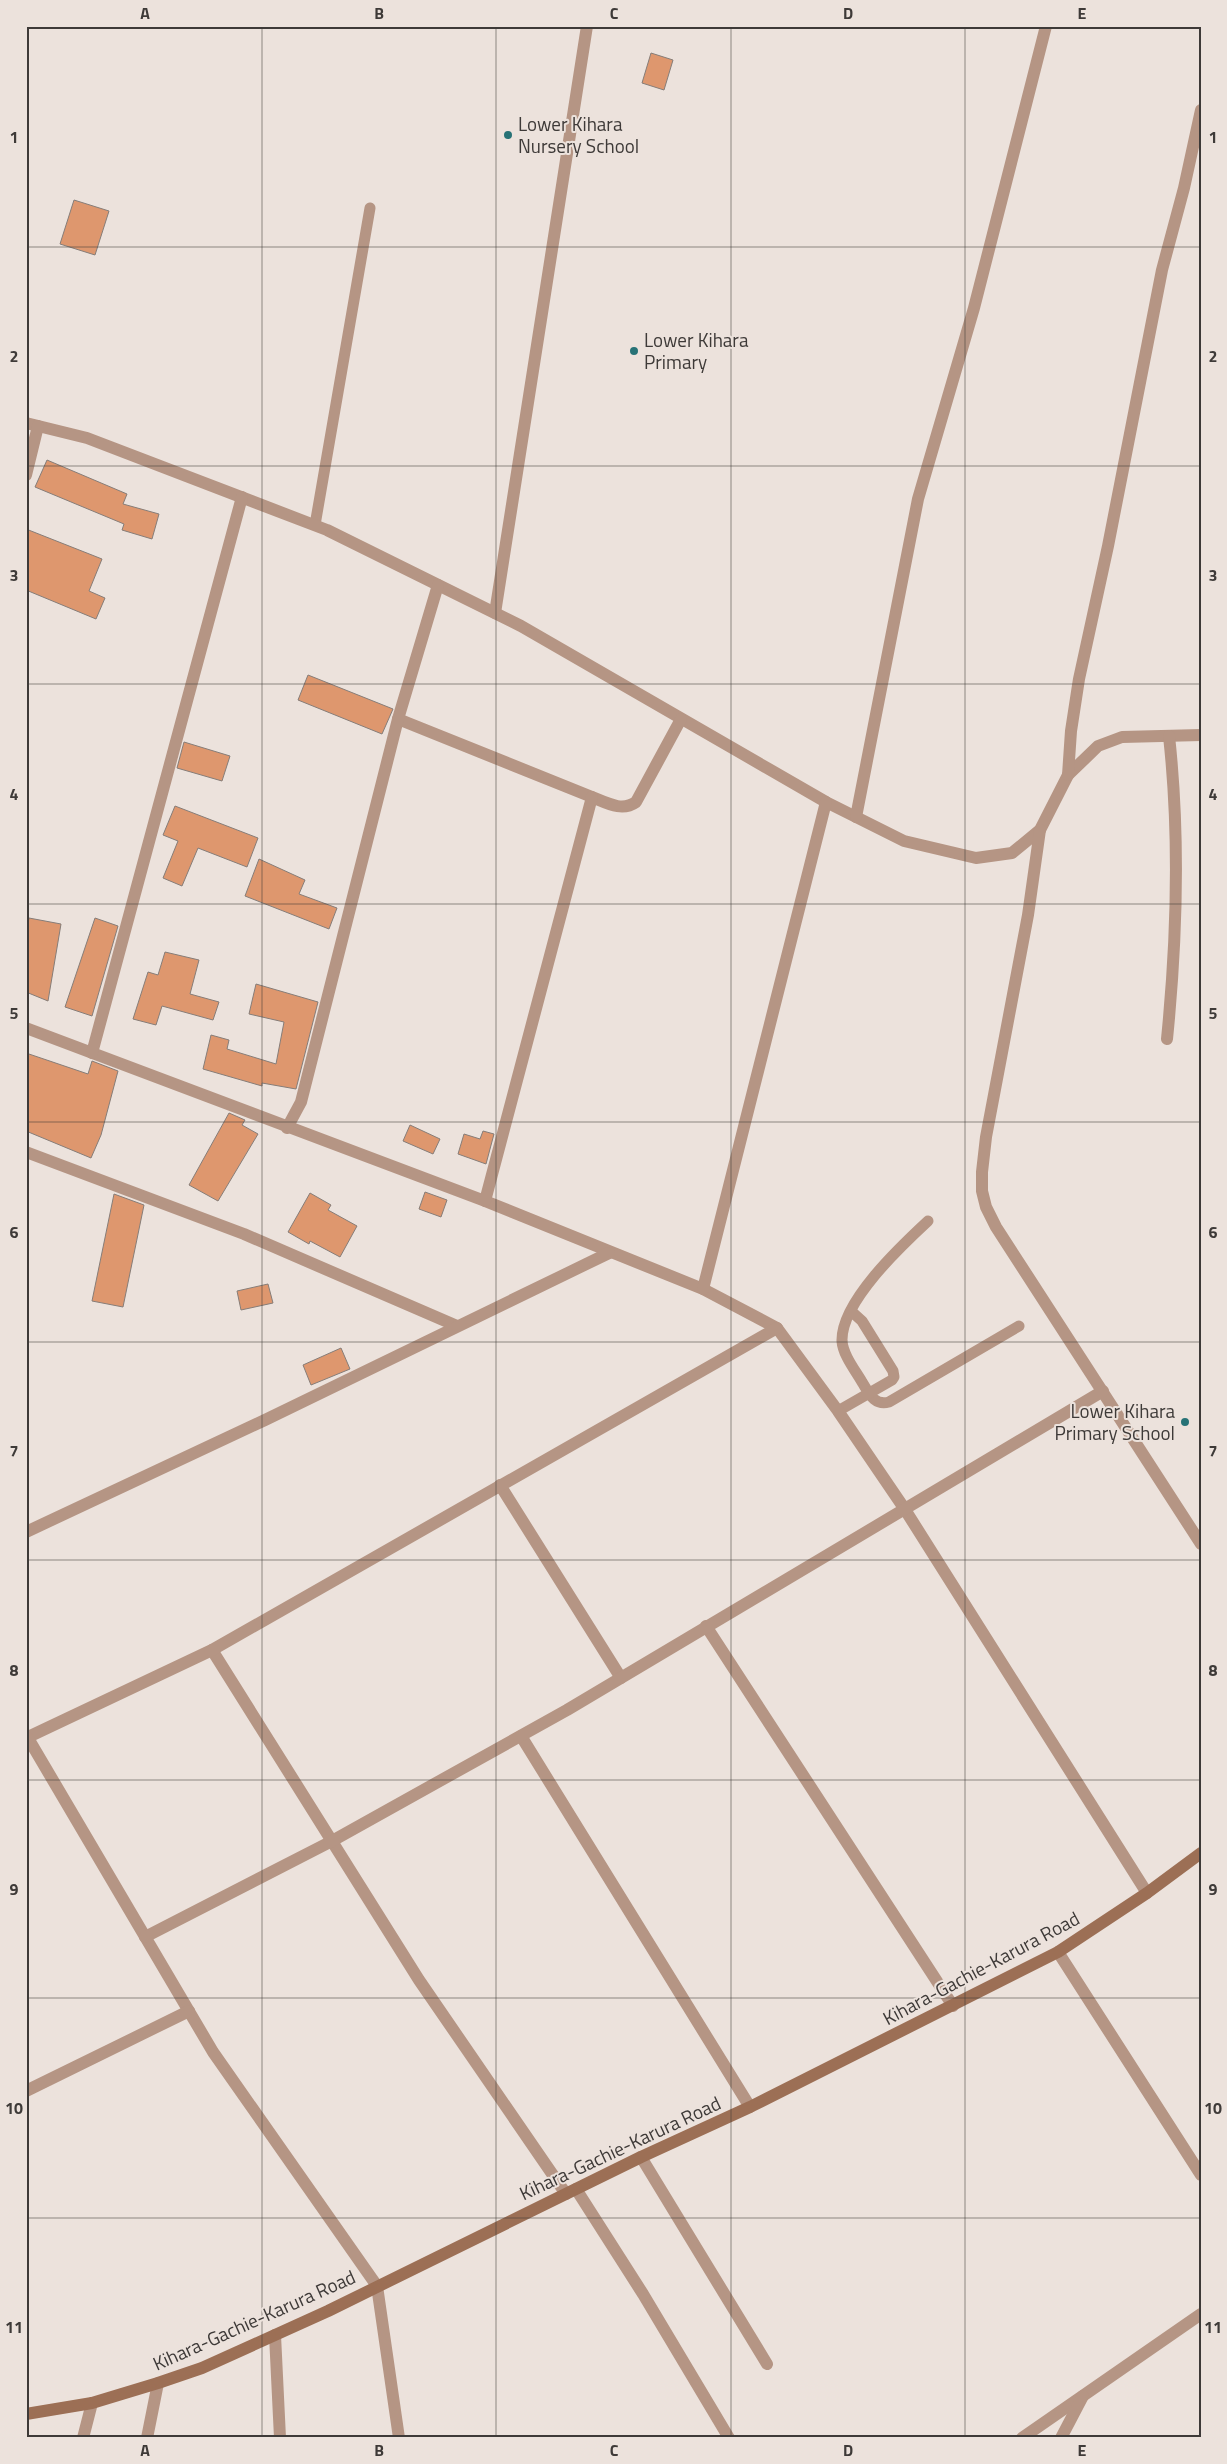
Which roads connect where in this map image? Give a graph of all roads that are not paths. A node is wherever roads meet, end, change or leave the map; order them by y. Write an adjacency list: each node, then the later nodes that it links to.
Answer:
1 (587, 26): 10 (street)
2 (1046, 26): 18 (street)
3 (1201, 110): 15 (street)
4 (370, 208): 8 (lane)
5 (32, 424): 6 (street); 7 (street)
6 (26, 475)
7 (242, 497): 8 (street); 22 (street)
8 (314, 525): 9 (street)
9 (438, 585): 10 (street); 11 (street)
10 (495, 613): 12 (street)
11 (398, 719): 16 (street); 23 (street)
12 (681, 719): 16 (street); 17 (street)
13 (1201, 735): 14 (street)
14 (1169, 736): 15 (street); 21 (street)
15 (1068, 775): 19 (street)
16 (592, 797): 25 (street)
17 (826, 802): 18 (street); 28 (street)
18 (856, 817): 19 (street)
19 (1040, 830): 33 (street)
20 (26, 1028): 22 (street)
21 (1167, 1039)
22 (92, 1053): 23 (street)
23 (286, 1128): 25 (street)
24 (26, 1152): 30 (street)
25 (485, 1201): 27 (street)
26 (928, 1221): 29 (lane)
27 (609, 1253): 28 (street); 30 (street)
28 (703, 1289): 32 (street)
29 (851, 1311): 34 (lane); 34 (lane)
30 (457, 1326): 38 (street)
31 (1019, 1326): 34 (lane)
32 (777, 1328): 35 (street); 36 (street)
33 (1103, 1391): 37 (street); 39 (street)
34 (869, 1393): 35 (lane)
35 (838, 1411): 37 (street)
36 (500, 1485): 41 (street); 42 (street)
37 (904, 1508): 40 (street); 47 (street)
38 (26, 1532)
39 (1201, 1544)
40 (706, 1626): 42 (street); 50 (street)
41 (212, 1650): 44 (street); 45 (street)
42 (621, 1678): 43 (street)
43 (521, 1736): 45 (street); 53 (street)
44 (27, 1738): 48 (street)
45 (332, 1841): 48 (street); 56 (street)
46 (1201, 1854): 47 (street, Kihara-Gachie-Karura Road)
47 (1147, 1894): 49 (street, Kihara-Gachie-Karura Road)
48 (145, 1937): 51 (street)
49 (1058, 1952): 50 (street, Kihara-Gachie-Karura Road); 55 (street)
50 (953, 2006): 53 (street, Kihara-Gachie-Karura Road)
51 (189, 2010): 52 (street); 57 (street)
52 (26, 2091)
53 (750, 2107): 54 (street, Kihara-Gachie-Karura Road)
54 (641, 2157): 56 (street, Kihara-Gachie-Karura Road); 60 (street)
55 (1201, 2175)
56 (571, 2192): 57 (street, Kihara-Gachie-Karura Road); 69 (street)
57 (377, 2286): 59 (street, Kihara-Gachie-Karura Road); 68 (street)
58 (1201, 2314): 62 (street)
59 (275, 2335): 61 (street, Kihara-Gachie-Karura Road); 67 (street)
60 (767, 2364)
61 (158, 2383): 63 (street, Kihara-Gachie-Karura Road); 66 (street)
62 (1085, 2394): 70 (street); 71 (street)
63 (92, 2402): 64 (street, Kihara-Gachie-Karura Road); 65 (street)
64 (26, 2414)
65 (83, 2438)
66 (147, 2438)
67 (280, 2438)
68 (399, 2438)
69 (729, 2438)
70 (1022, 2438)
71 (1061, 2438)

